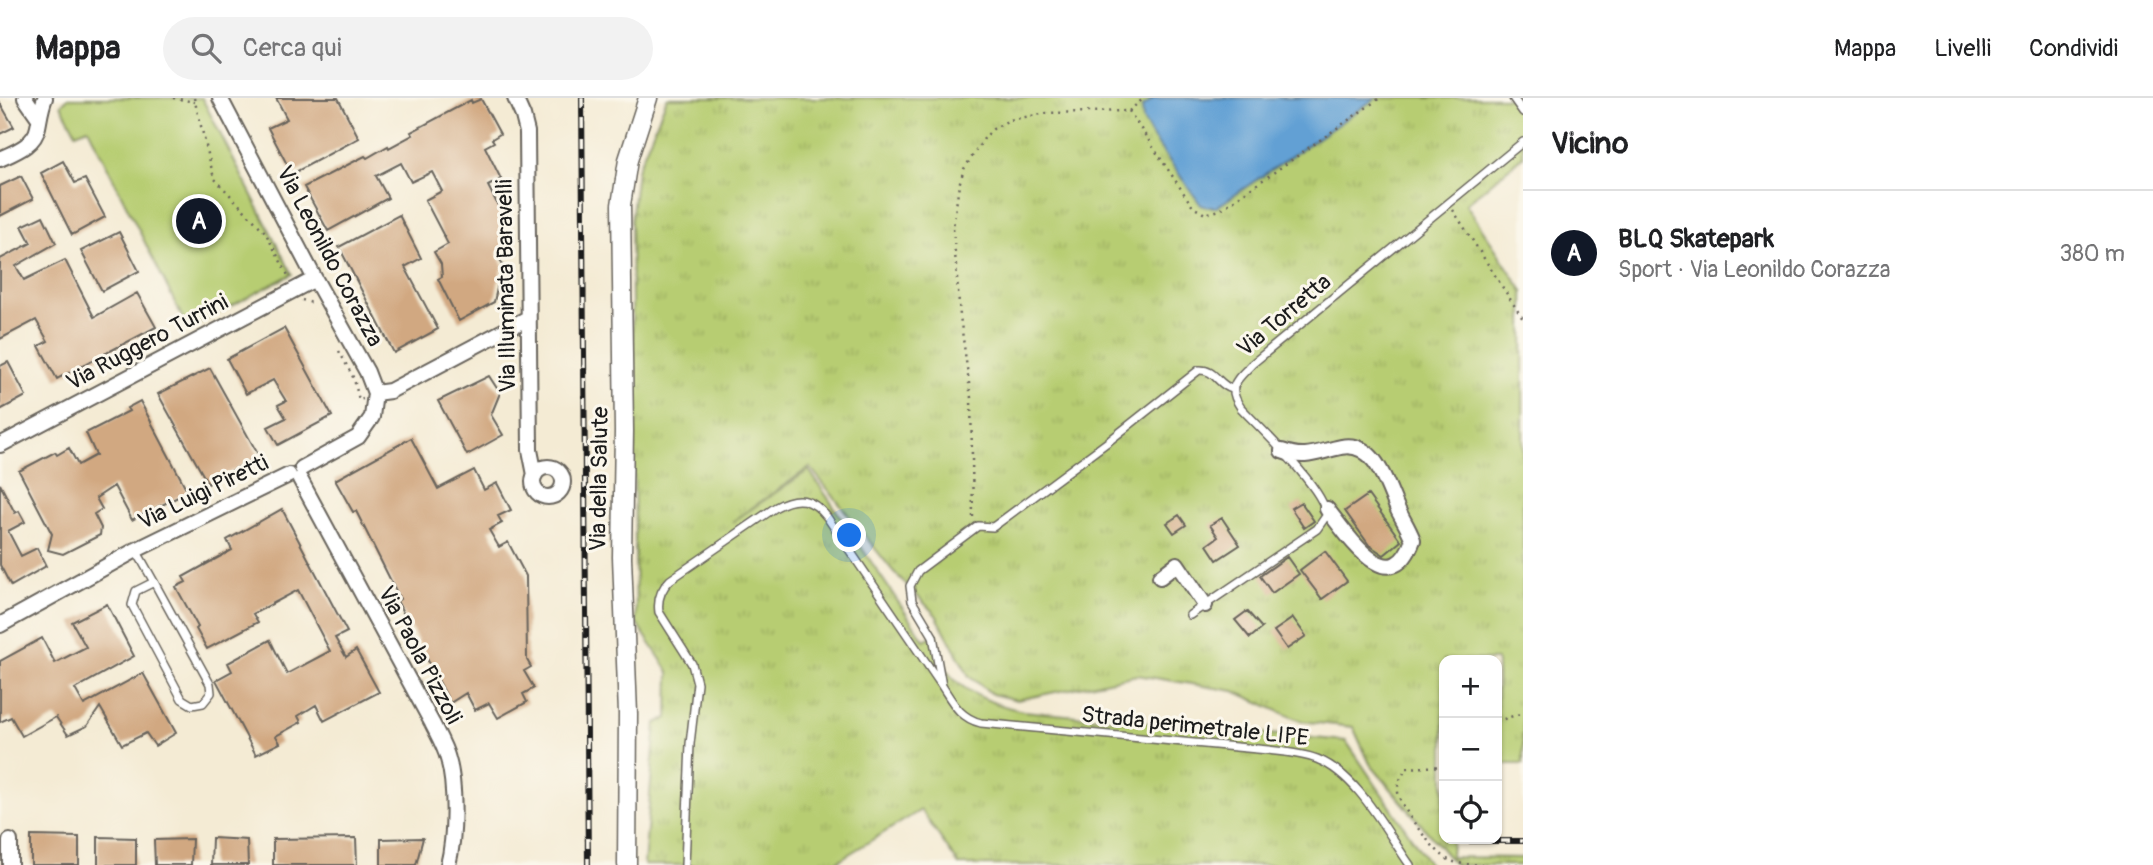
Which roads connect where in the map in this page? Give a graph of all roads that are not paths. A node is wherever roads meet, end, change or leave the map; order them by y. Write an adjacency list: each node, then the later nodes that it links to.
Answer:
1 (25, 98): 8 (street)
2 (45, 98): 8 (street)
3 (220, 98): 11 (street, Via Leonildo Corazza)
4 (515, 98): 12 (street, Via Illuminata Baravelli)
5 (648, 98): 31 (street, Via della Salute)
6 (1513, 98): 7 (lane)
7 (1523, 112)
8 (39, 118): 10 (street)
9 (1523, 142): 13 (lane, Via Torretta)
10 (0, 159)
11 (315, 279): 14 (street, Via Leonildo Corazza); 15 (street, Via Ruggero Turrini)
12 (528, 318): 14 (street); 18 (street, Via Illuminata Baravelli)
13 (1232, 389): 16 (lane, Via Torretta); 27 (lane)
14 (375, 399): 17 (street, Via Luigi Piretti)
15 (0, 445)
16 (1282, 451): 20 (lane, Via Torretta); 20 (street)
17 (318, 458): 19 (street, Via Luigi Piretti); 19 (street)
18 (535, 475)
19 (295, 478): 21 (street, Via Luigi Piretti); 30 (street, Via Paola Pizzoli)
20 (1326, 509): 24 (lane)
21 (136, 550): 23 (lane, Via Luigi Piretti); 26 (street, Via Luigi Piretti)
22 (1160, 577): 24 (street)
23 (153, 582): 23 (lane, Via Luigi Piretti)
24 (1205, 605): 25 (lane)
25 (1190, 615)
26 (0, 625)
27 (942, 686): 32 (lane); 33 (lane, Strada perimetrale LIPE)
28 (10, 841): 29 (street)
29 (10, 865)
30 (448, 865)
31 (627, 865)
32 (685, 865)
33 (1410, 865)

